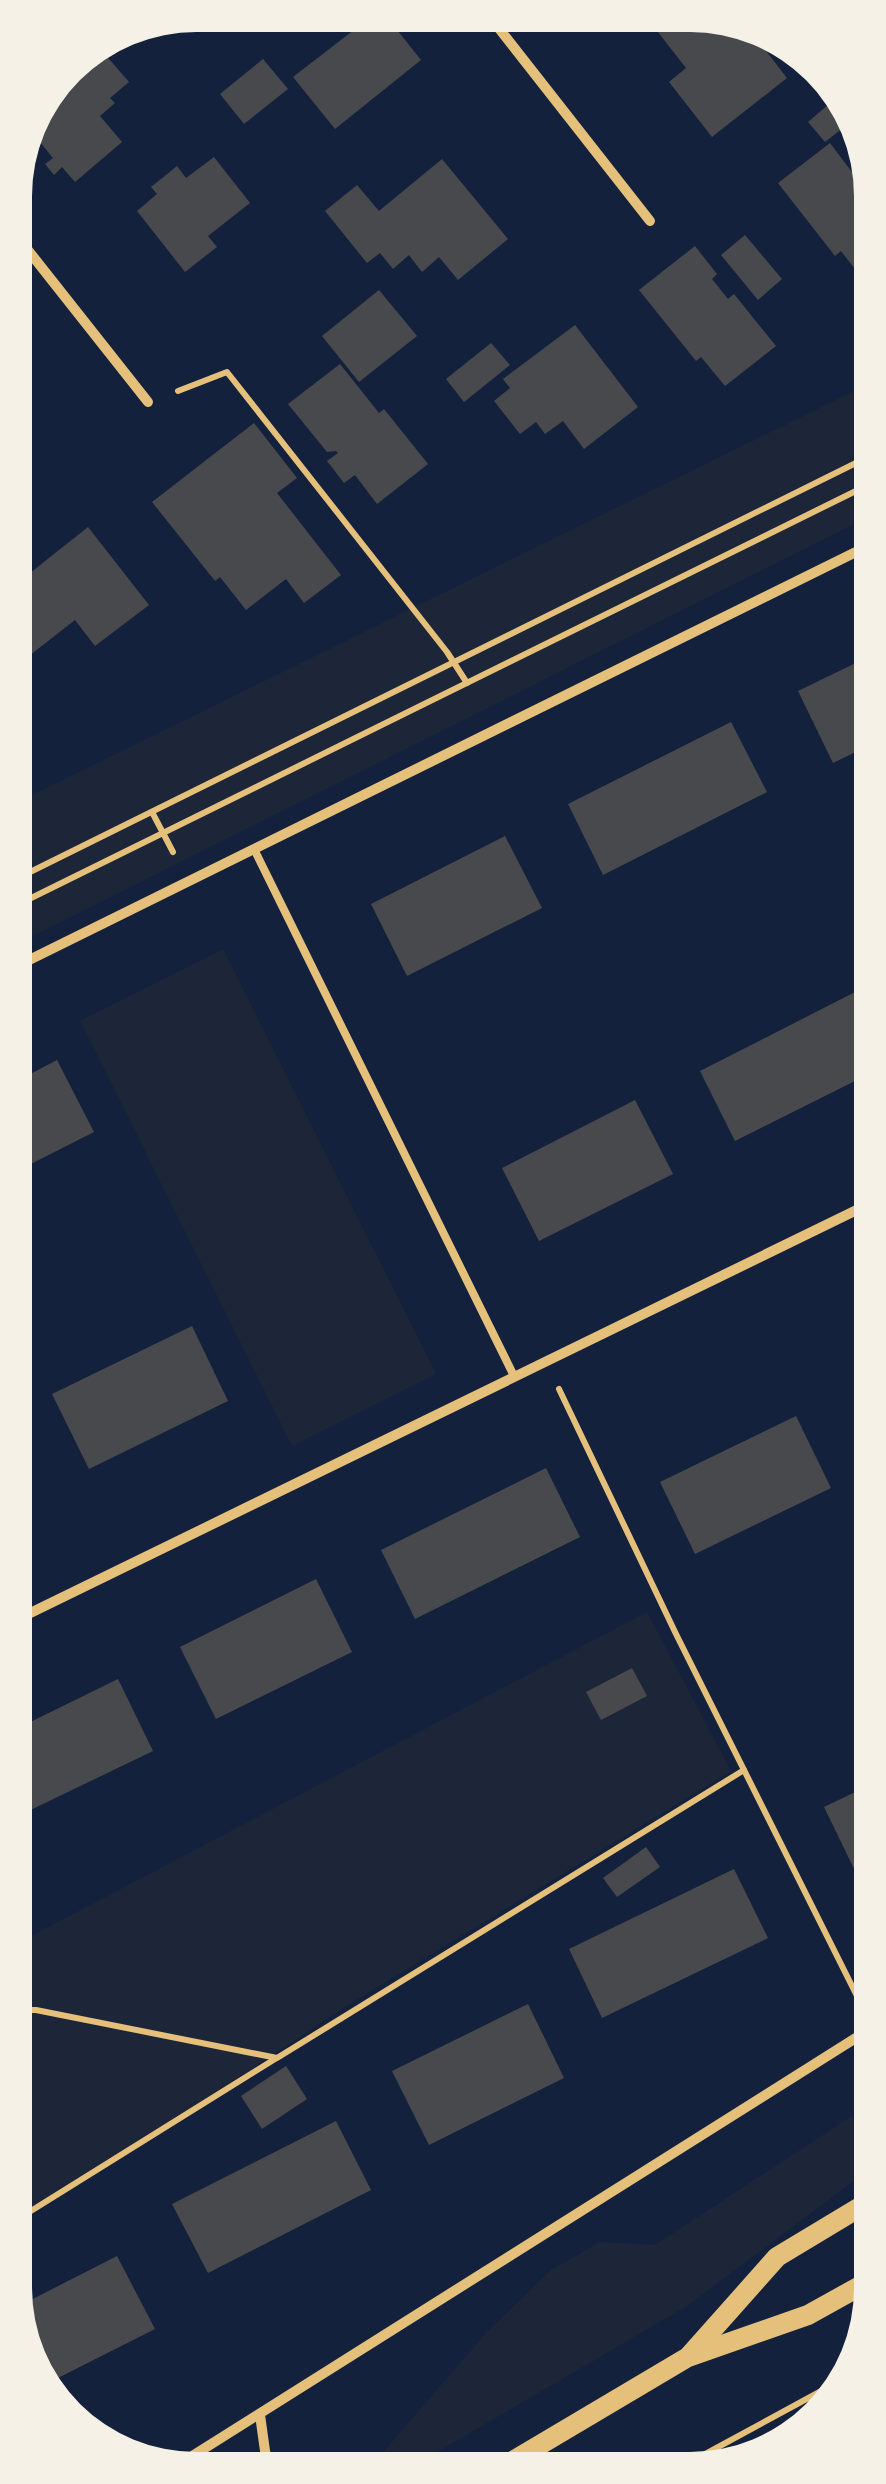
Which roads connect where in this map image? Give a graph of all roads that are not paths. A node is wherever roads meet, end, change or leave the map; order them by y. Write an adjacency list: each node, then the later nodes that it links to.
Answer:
1 (502, 32): 2 (street)
2 (650, 221)
3 (33, 256): 4 (street)
4 (148, 402)
5 (854, 553): 6 (street)
6 (254, 849): 7 (street); 9 (lane)
7 (33, 958)
8 (854, 1212): 9 (street)
9 (514, 1376): 10 (street)
10 (32, 1612)
11 (853, 2040): 15 (street)
12 (853, 2211): 14 (main road)
13 (853, 2290): 14 (main road)
14 (688, 2357): 18 (main road)
15 (260, 2415): 16 (street); 17 (street)
16 (201, 2452)
17 (265, 2452)
18 (529, 2452)

